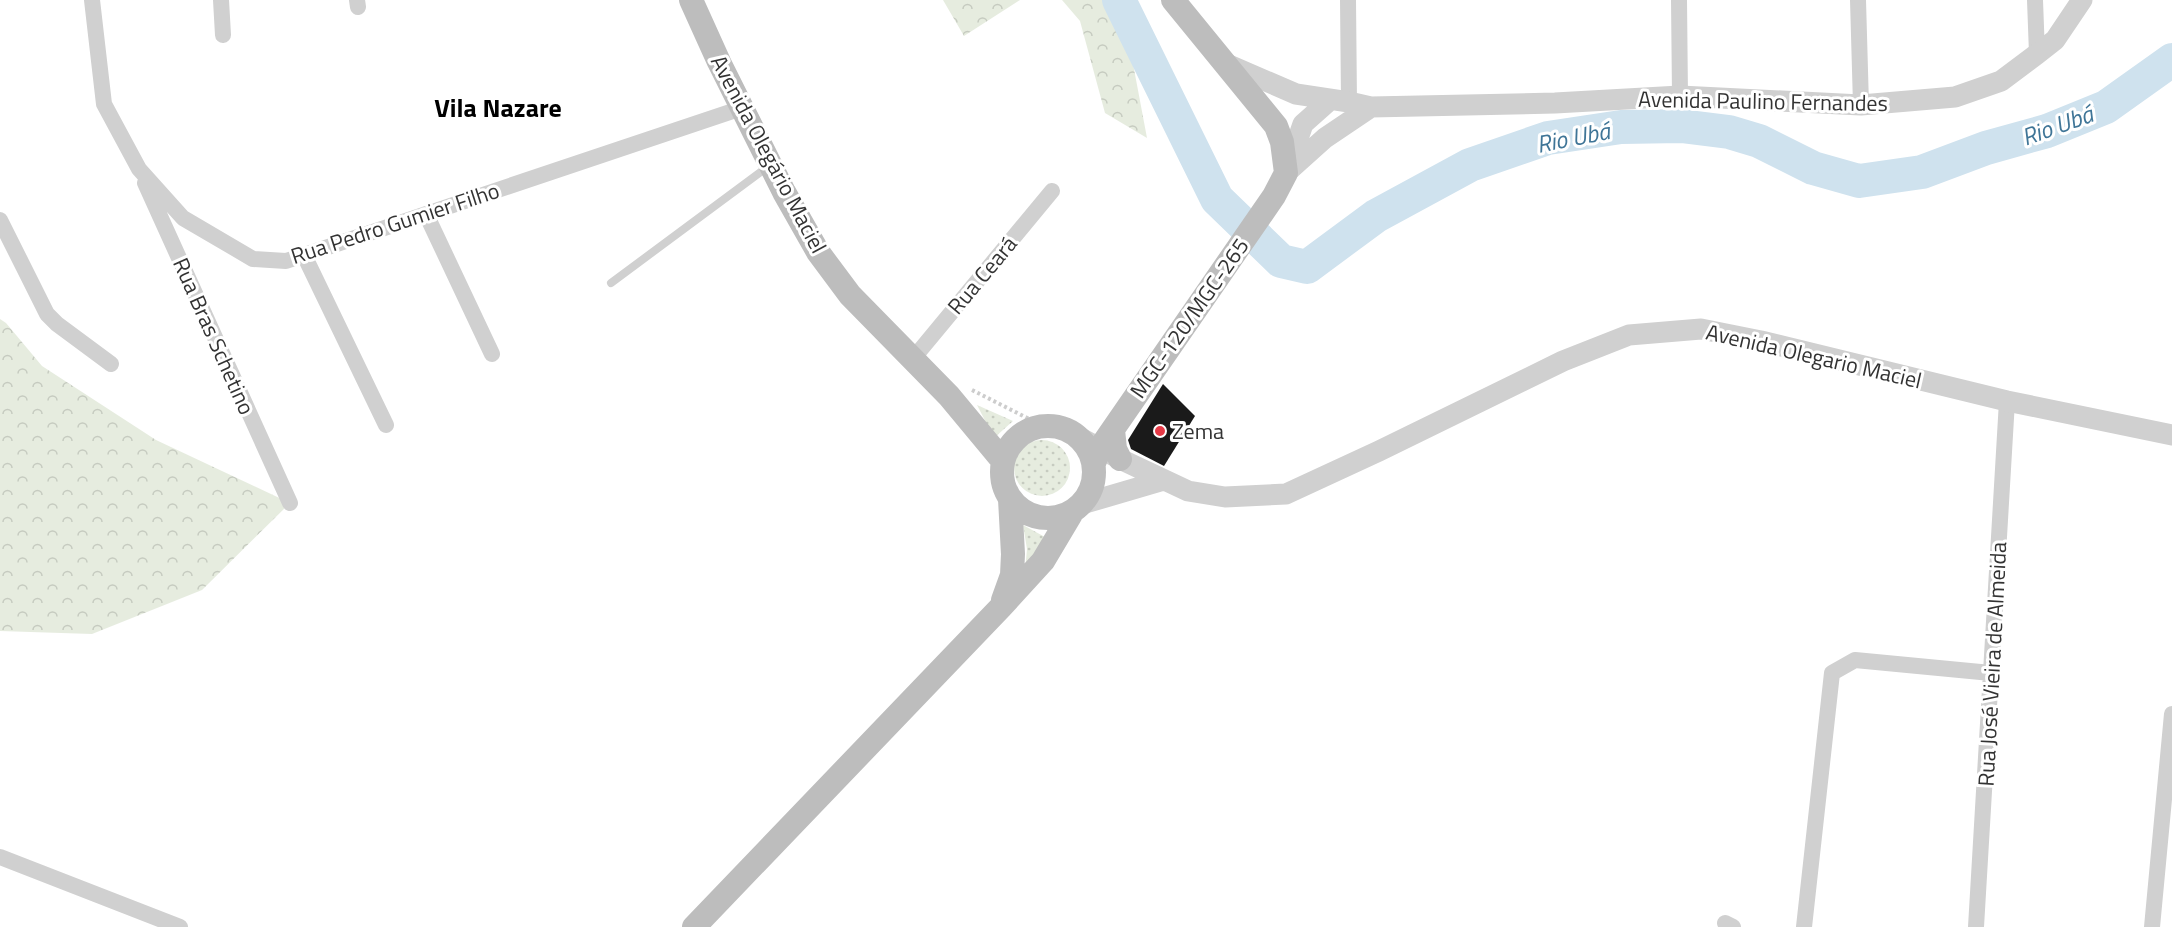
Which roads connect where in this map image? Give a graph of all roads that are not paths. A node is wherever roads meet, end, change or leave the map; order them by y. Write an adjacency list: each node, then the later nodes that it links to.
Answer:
1 (92, 0): 19 (street, Rua Pedro Gumier Filho)
2 (221, 0): 10 (street)
3 (691, 0): 17 (main road, Avenida Olegário Maciel)
4 (1173, 0): 12 (main road, Avenida Paulino Fernandes)
5 (1348, 0): 14 (street)
6 (1680, 0): 13 (street)
7 (1858, 0): 15 (street)
8 (2036, 0): 11 (street)
9 (2082, 0): 11 (street, Avenida Paulino Fernandes)
10 (223, 34)
11 (2037, 54): 15 (street, Avenida Paulino Fernandes)
12 (1224, 63): 14 (street, Avenida Paulino Fernandes); 20 (main road, Avenida Paulino Fernandes)
13 (1680, 96): 15 (street, Avenida Paulino Fernandes); 16 (street, Avenida Paulino Fernandes)
14 (1340, 101): 16 (street, Avenida Paulino Fernandes); 20 (street)
15 (1861, 105)
16 (1371, 107): 20 (street)
17 (742, 108): 18 (main road, Avenida Olegário Maciel); 22 (street, Rua Pedro Gumier Filho)
18 (770, 164): 25 (lane); 27 (main road, Avenida Olegário Maciel)
19 (139, 169): 24 (street, Rua Pedro Gumier Filho); 36 (street, Rua Bras Schetino)
20 (1286, 173): 32 (main road, MGC-120/MGC-265)
21 (1052, 191): 27 (street, Rua Ceará)
22 (426, 214): 24 (street, Rua Pedro Gumier Filho); 26 (street)
23 (0, 220): 28 (street)
24 (304, 255): 30 (street)
25 (611, 283)
26 (492, 354)
27 (912, 360): 33 (main road, Avenida Olegário Maciel)
28 (111, 363)
29 (2007, 402): 31 (street, Avenida Olegario Maciel); 34 (street, Avenida Olegario Maciel); 39 (street, Rua José Vieira de Almeida)
30 (386, 425)
31 (2172, 435)
32 (1098, 446): 33 (main road); 34 (street, Avenida Olegario Maciel); 37 (main road)
33 (1003, 461): 35 (main road)
34 (1164, 480): 37 (street)
35 (1010, 499): 37 (main road); 38 (main road)
36 (290, 503)
37 (1076, 509): 38 (main road)
38 (1001, 607): 43 (main road)
39 (1991, 673): 44 (street); 45 (street, Rua José Vieira de Almeida)
40 (2172, 714): 46 (street)
41 (0, 857): 42 (street)
42 (180, 927)
43 (694, 927)
44 (1804, 927)
45 (1976, 927)
46 (2152, 927)

